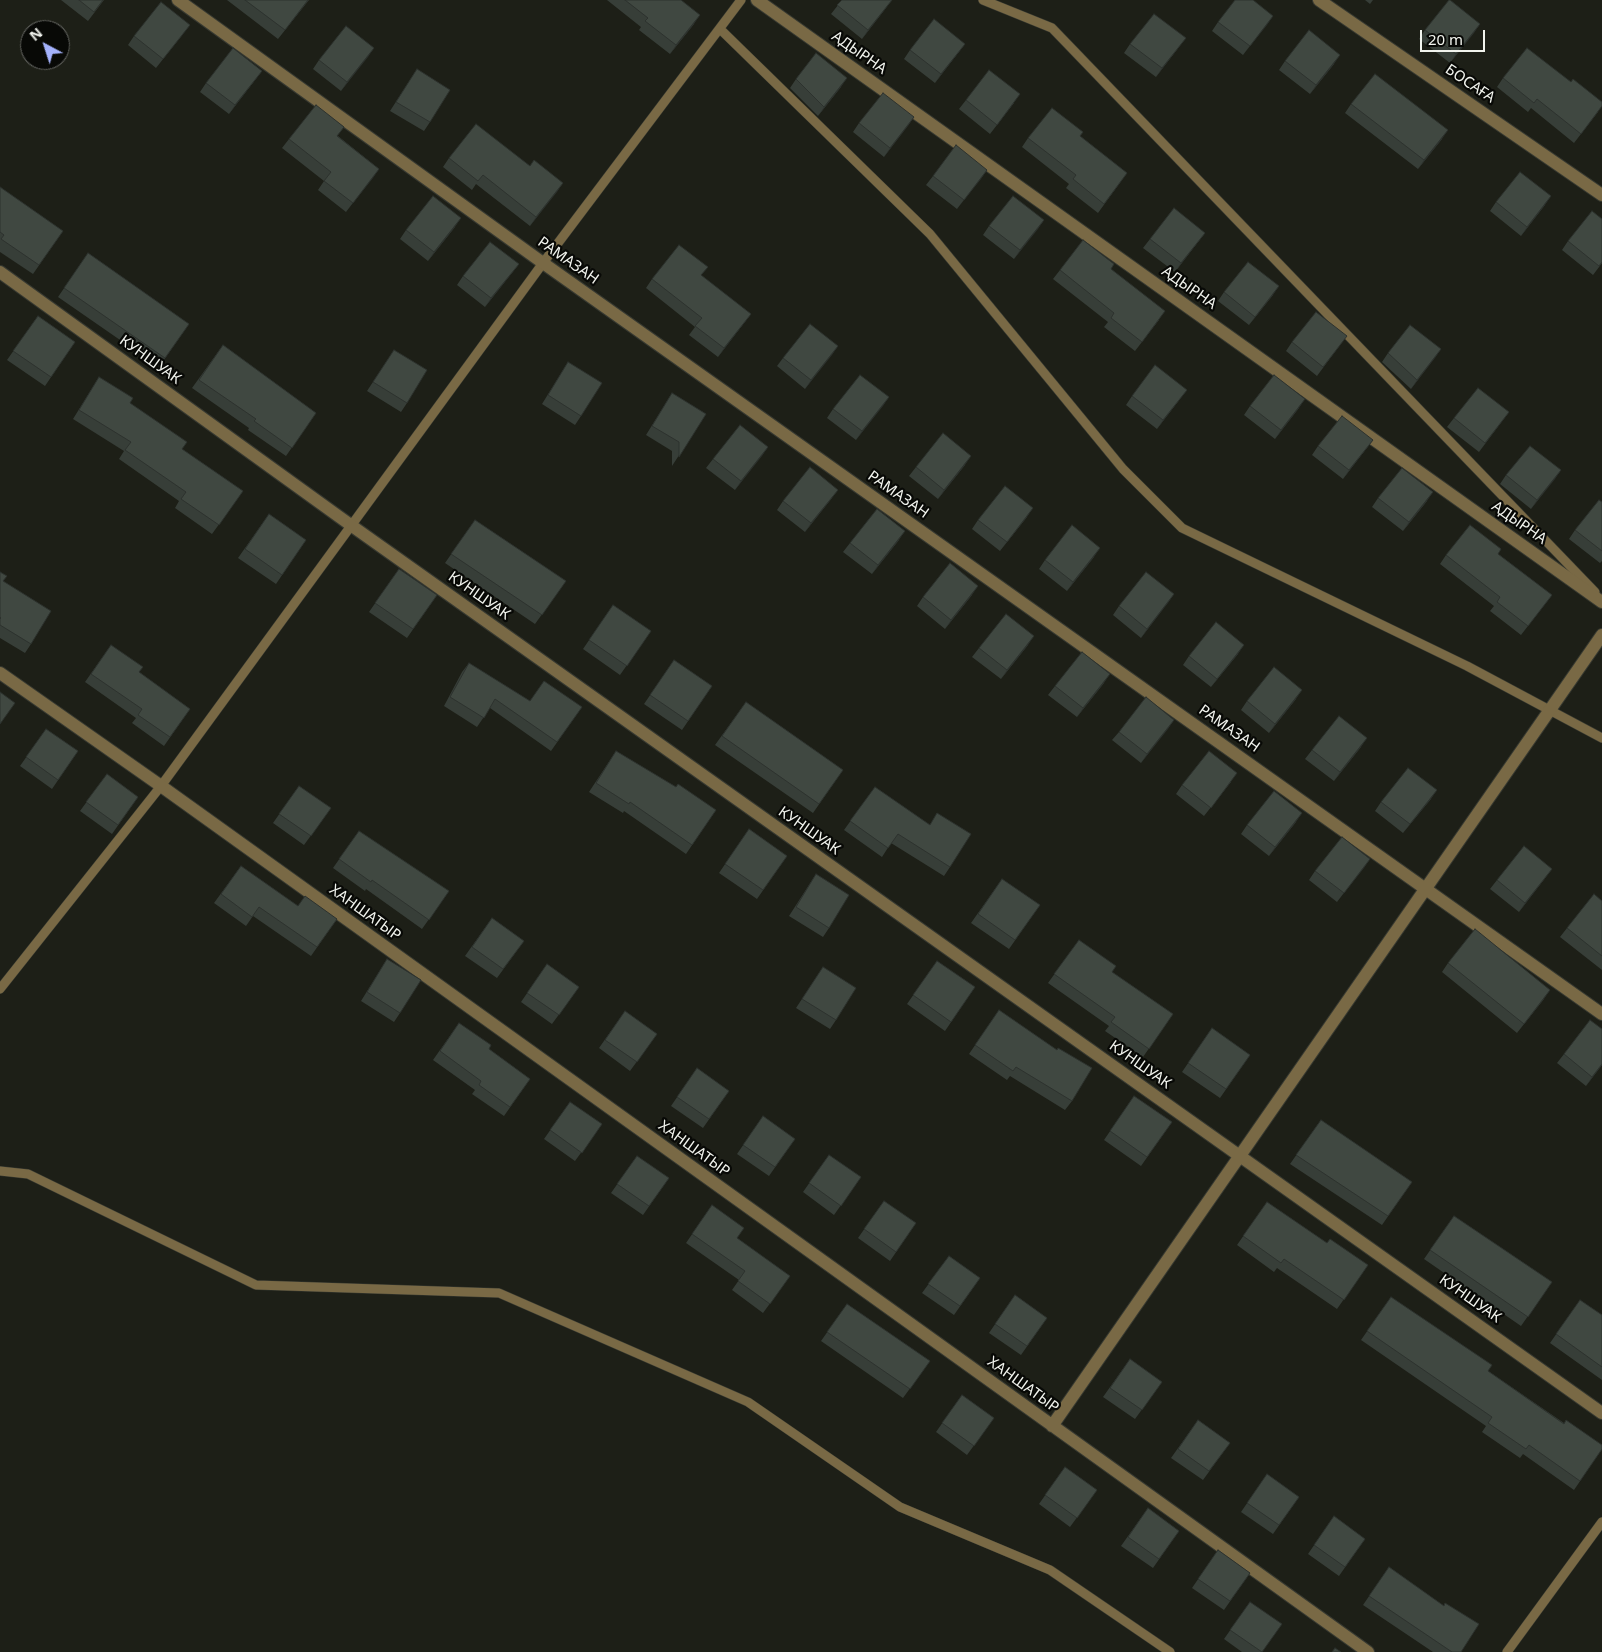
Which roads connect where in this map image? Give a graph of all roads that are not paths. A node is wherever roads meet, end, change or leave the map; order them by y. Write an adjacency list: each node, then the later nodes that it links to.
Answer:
1 (178, 0): 8 (street, РАМАЗАН)
2 (741, 0): 6 (lane)
3 (757, 0): 11 (street, АДЫРНА)
4 (983, 0): 11 (lane)
5 (1319, 0): 7 (street, БОСАҒА)
6 (720, 28): 8 (lane); 14 (lane)
7 (1602, 195)
8 (543, 263): 10 (lane); 17 (street, РАМАЗАН)
9 (0, 272): 10 (street, КУНШУАК)
10 (352, 526): 16 (lane); 20 (street, КУНШУАК)
11 (1602, 601)
12 (1602, 635): 14 (street)
13 (0, 673): 16 (street, ХАНШАТЫР)
14 (1550, 710): 15 (lane); 17 (street)
15 (1602, 738)
16 (161, 786): 18 (lane); 23 (street, ХАНШАТЫР)
17 (1426, 889): 19 (street, РАМАЗАН); 20 (street)
18 (0, 989)
19 (1602, 1014)
20 (1240, 1156): 22 (street, КУНШУАК); 23 (street)
21 (0, 1171): 25 (lane)
22 (1602, 1413)
23 (1052, 1426): 26 (street, ХАНШАТЫР)
24 (1602, 1522): 27 (lane)
25 (1170, 1652)
26 (1368, 1652)
27 (1507, 1652)

